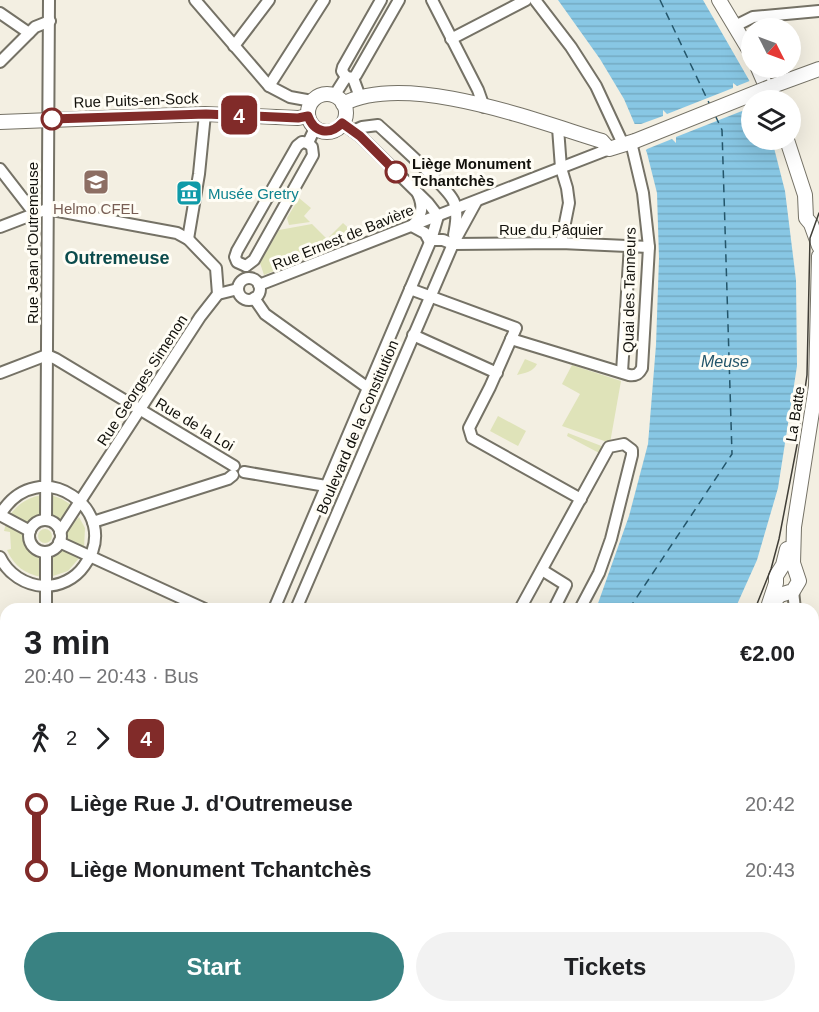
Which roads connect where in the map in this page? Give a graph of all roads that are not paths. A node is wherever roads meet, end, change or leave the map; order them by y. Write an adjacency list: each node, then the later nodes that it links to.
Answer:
1 (49, 0): 13 (street, Rue Jean d'Outremeuse)
2 (195, 0): 18 (street)
3 (269, 0): 18 (street)
4 (324, 0): 23 (street)
5 (381, 0): 21 (street)
6 (399, 0): 21 (street)
7 (432, 0): 17 (street)
8 (526, 0): 17 (street)
9 (535, 0): 36 (street, Quai des Tanneurs)
10 (719, 0): 14 (main road)
11 (819, 11): 14 (street)
12 (0, 13): 15 (street)
13 (50, 21): 15 (street); 31 (street, Rue Jean d'Outremeuse)
14 (735, 26): 16 (main road)
15 (29, 33): 19 (street)
16 (741, 37)
17 (452, 39): 29 (street)
18 (234, 46): 23 (street)
19 (0, 62)
20 (819, 69): 24 (main road)
21 (349, 77): 26 (street); 27 (street)
22 (766, 78): 24 (main road)
23 (269, 86): 28 (street)
24 (772, 86): 25 (main road); 36 (main road, bridge)
25 (772, 90)
26 (360, 97): 27 (main road); 29 (main road)
27 (339, 100): 28 (main road); 34 (main road)
28 (312, 101): 33 (main road)
29 (484, 106): 35 (main road)
30 (206, 114): 31 (main road, Rue Puits-en-Sock); 33 (main road, Rue Puits-en-Sock); 54 (street)
31 (48, 120): 32 (main road, Rue Puits-en-Sock); 47 (street, Rue Jean d'Outremeuse)
32 (0, 122)
33 (312, 122): 34 (main road); 37 (street)
34 (347, 127): 42 (street); 43 (street)
35 (558, 128): 38 (main road); 40 (street)
36 (630, 142): 38 (main road); 60 (street, Quai des Tanneurs)
37 (308, 143): 62 (street); 62 (street)
38 (609, 149): 40 (street, Rue Ernest de Bavière)
39 (793, 150): 46 (main road)
40 (561, 168): 44 (street, Rue Ernest de Bavière); 56 (street)
41 (0, 169): 49 (street)
42 (442, 187): 45 (street); 48 (street)
43 (417, 193): 45 (street); 52 (street)
44 (476, 202): 48 (street, Rue Ernest de Bavière); 57 (street, Boulevard de la Constitution)
45 (428, 203): 50 (street)
46 (815, 203): 51 (main road)
47 (47, 209): 49 (street); 54 (street); 73 (street, Rue Jean d'Outremeuse)
48 (456, 210): 50 (street, Rue Ernest de Bavière); 57 (street, Boulevard de la Constitution)
49 (34, 213): 53 (street)
50 (438, 216): 52 (street, Rue Ernest de Bavière); 55 (street, Boulevard de la Constitution)
51 (815, 225): 59 (main road)
52 (412, 226): 55 (street); 64 (street, Rue Ernest de Bavière)
53 (0, 227)
54 (188, 239): 67 (street)
55 (431, 241): 57 (street); 66 (street, Boulevard de la Constitution)
56 (561, 243): 57 (street, Rue du Pâquier); 58 (street, Rue du Pâquier)
57 (453, 244): 68 (street, Boulevard de la Constitution)
58 (630, 245): 60 (street, Rue du Pâquier); 74 (street, Quai des Tanneurs)
59 (819, 246)
60 (649, 247): 74 (street, Quai des Tanneurs)
61 (819, 256): 70 (main road, La Batte)
62 (246, 266): 63 (street)
63 (247, 278): 64 (street); 65 (street)
64 (259, 285): 69 (street)
65 (238, 289): 67 (street); 69 (street)
66 (410, 289): 68 (street); 78 (street, Boulevard de la Constitution)
67 (218, 294): 79 (street, Rue Georges Simenon)
68 (429, 297): 71 (street, Boulevard de la Constitution); 72 (street)
69 (254, 298): 78 (street)
70 (819, 306): 77 (main road, La Batte)
71 (413, 335): 75 (street); 94 (street, Boulevard de la Constitution)
72 (511, 339): 74 (street); 75 (street)
73 (47, 356): 76 (street); 79 (street, Rue de la Loi); 81 (street, Rue Jean d'Outremeuse)
74 (622, 372)
75 (497, 373): 83 (street)
76 (0, 374)
77 (818, 386): 96 (main road, La Batte)
78 (368, 388): 82 (street, Boulevard de la Constitution)
79 (141, 409): 80 (street, Rue de la Loi); 84 (street, Rue Georges Simenon)
80 (237, 471): 82 (street, Rue de la Loi); 87 (street)
81 (47, 486): 84 (street); 85 (street); 86 (street, Rue Jean d'Outremeuse)
82 (326, 486): 92 (street, Boulevard de la Constitution)
83 (581, 499): 95 (street); 104 (street)
84 (80, 501): 87 (street); 89 (street, Rue Georges Simenon)
85 (0, 515): 88 (street)
86 (46, 520): 88 (street); 89 (street)
87 (93, 522): 91 (street)
88 (30, 531): 90 (street)
89 (60, 537): 90 (street); 91 (street)
90 (46, 552): 97 (street)
91 (90, 557): 97 (street); 99 (street)
92 (294, 561): 94 (street); 100 (street, Boulevard de la Constitution)
93 (1, 562): 97 (street)
94 (313, 569): 101 (street, Boulevard de la Constitution)
95 (542, 570): 102 (street); 103 (street)
96 (786, 582): 105 (main road); 106 (street)
97 (46, 586): 98 (street)
98 (46, 603)
99 (192, 603)
100 (276, 603)
101 (299, 603)
102 (526, 603)
103 (557, 603)
104 (583, 603)
105 (772, 603)
106 (793, 603)

